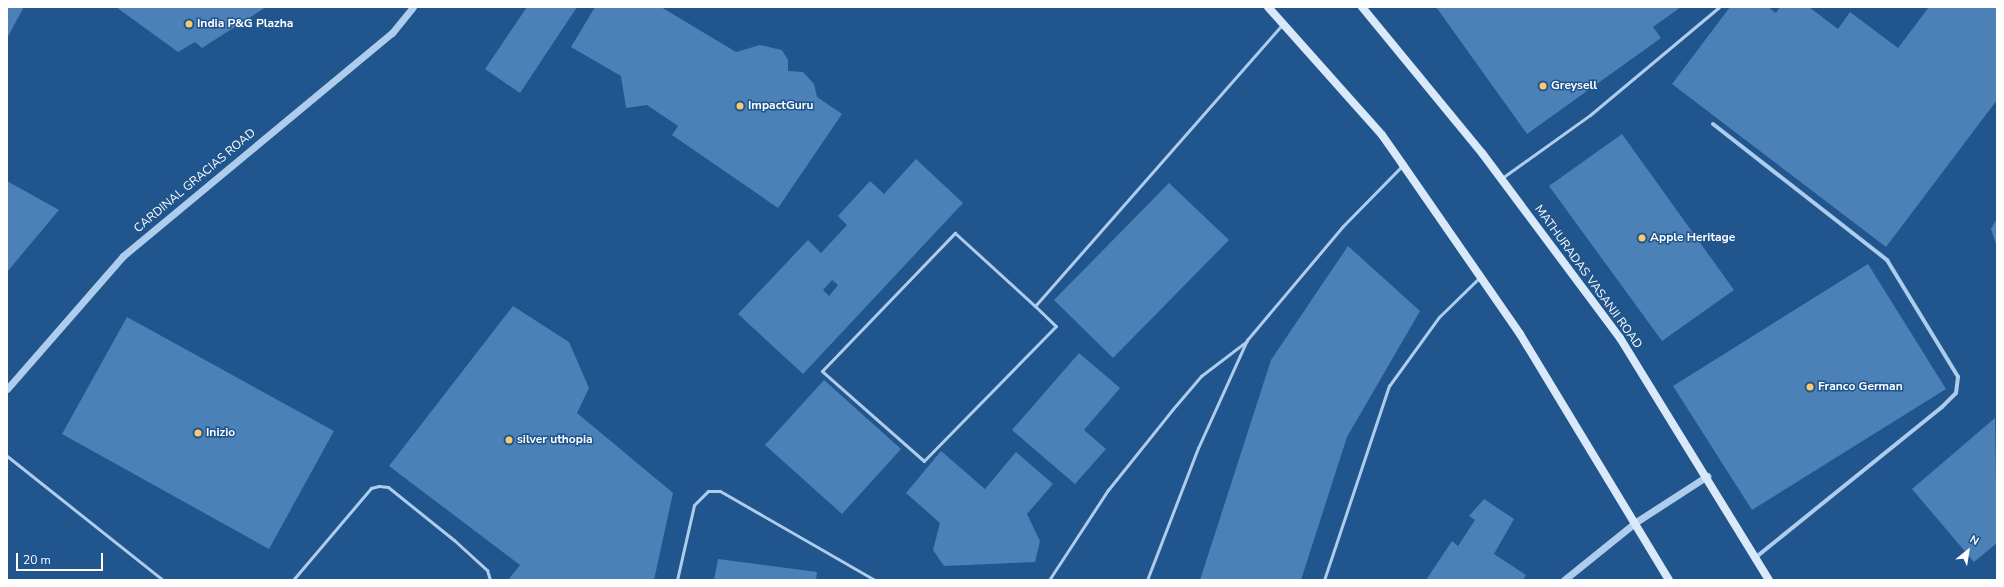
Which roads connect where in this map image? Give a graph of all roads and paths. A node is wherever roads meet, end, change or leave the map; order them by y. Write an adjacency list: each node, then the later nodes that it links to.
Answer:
1 (413, 7): 12 (street, CARDINAL GRACIAS ROAD)
2 (1268, 7): 5 (main road)
3 (1362, 7): 8 (main road, MATHURADAS VASANJI ROAD)
4 (1720, 7): 8 (lane)
5 (1283, 24): 7 (main road); 10 (lane)
6 (1713, 124): 16 (street)
7 (1403, 165): 9 (main road); 11 (lane)
8 (1500, 179): 14 (main road, MATHURADAS VASANJI ROAD)
9 (1480, 276): 15 (main road); 24 (lane)
10 (1035, 306): 10 (lane)
11 (1247, 340): 22 (lane); 23 (lane)
12 (7, 389)
13 (7, 456): 17 (lane)
14 (1707, 476): 15 (street); 16 (main road, MATHURADAS VASANJI ROAD)
15 (1636, 522): 25 (street); 26 (main road)
16 (1756, 557): 27 (main road, MATHURADAS VASANJI ROAD)
17 (163, 580)
18 (293, 580): 19 (lane)
19 (490, 580)
20 (677, 580): 21 (lane)
21 (876, 580)
22 (1049, 580)
23 (1147, 580)
24 (1324, 580)
25 (1564, 580)
26 (1669, 580)
27 (1769, 580)

